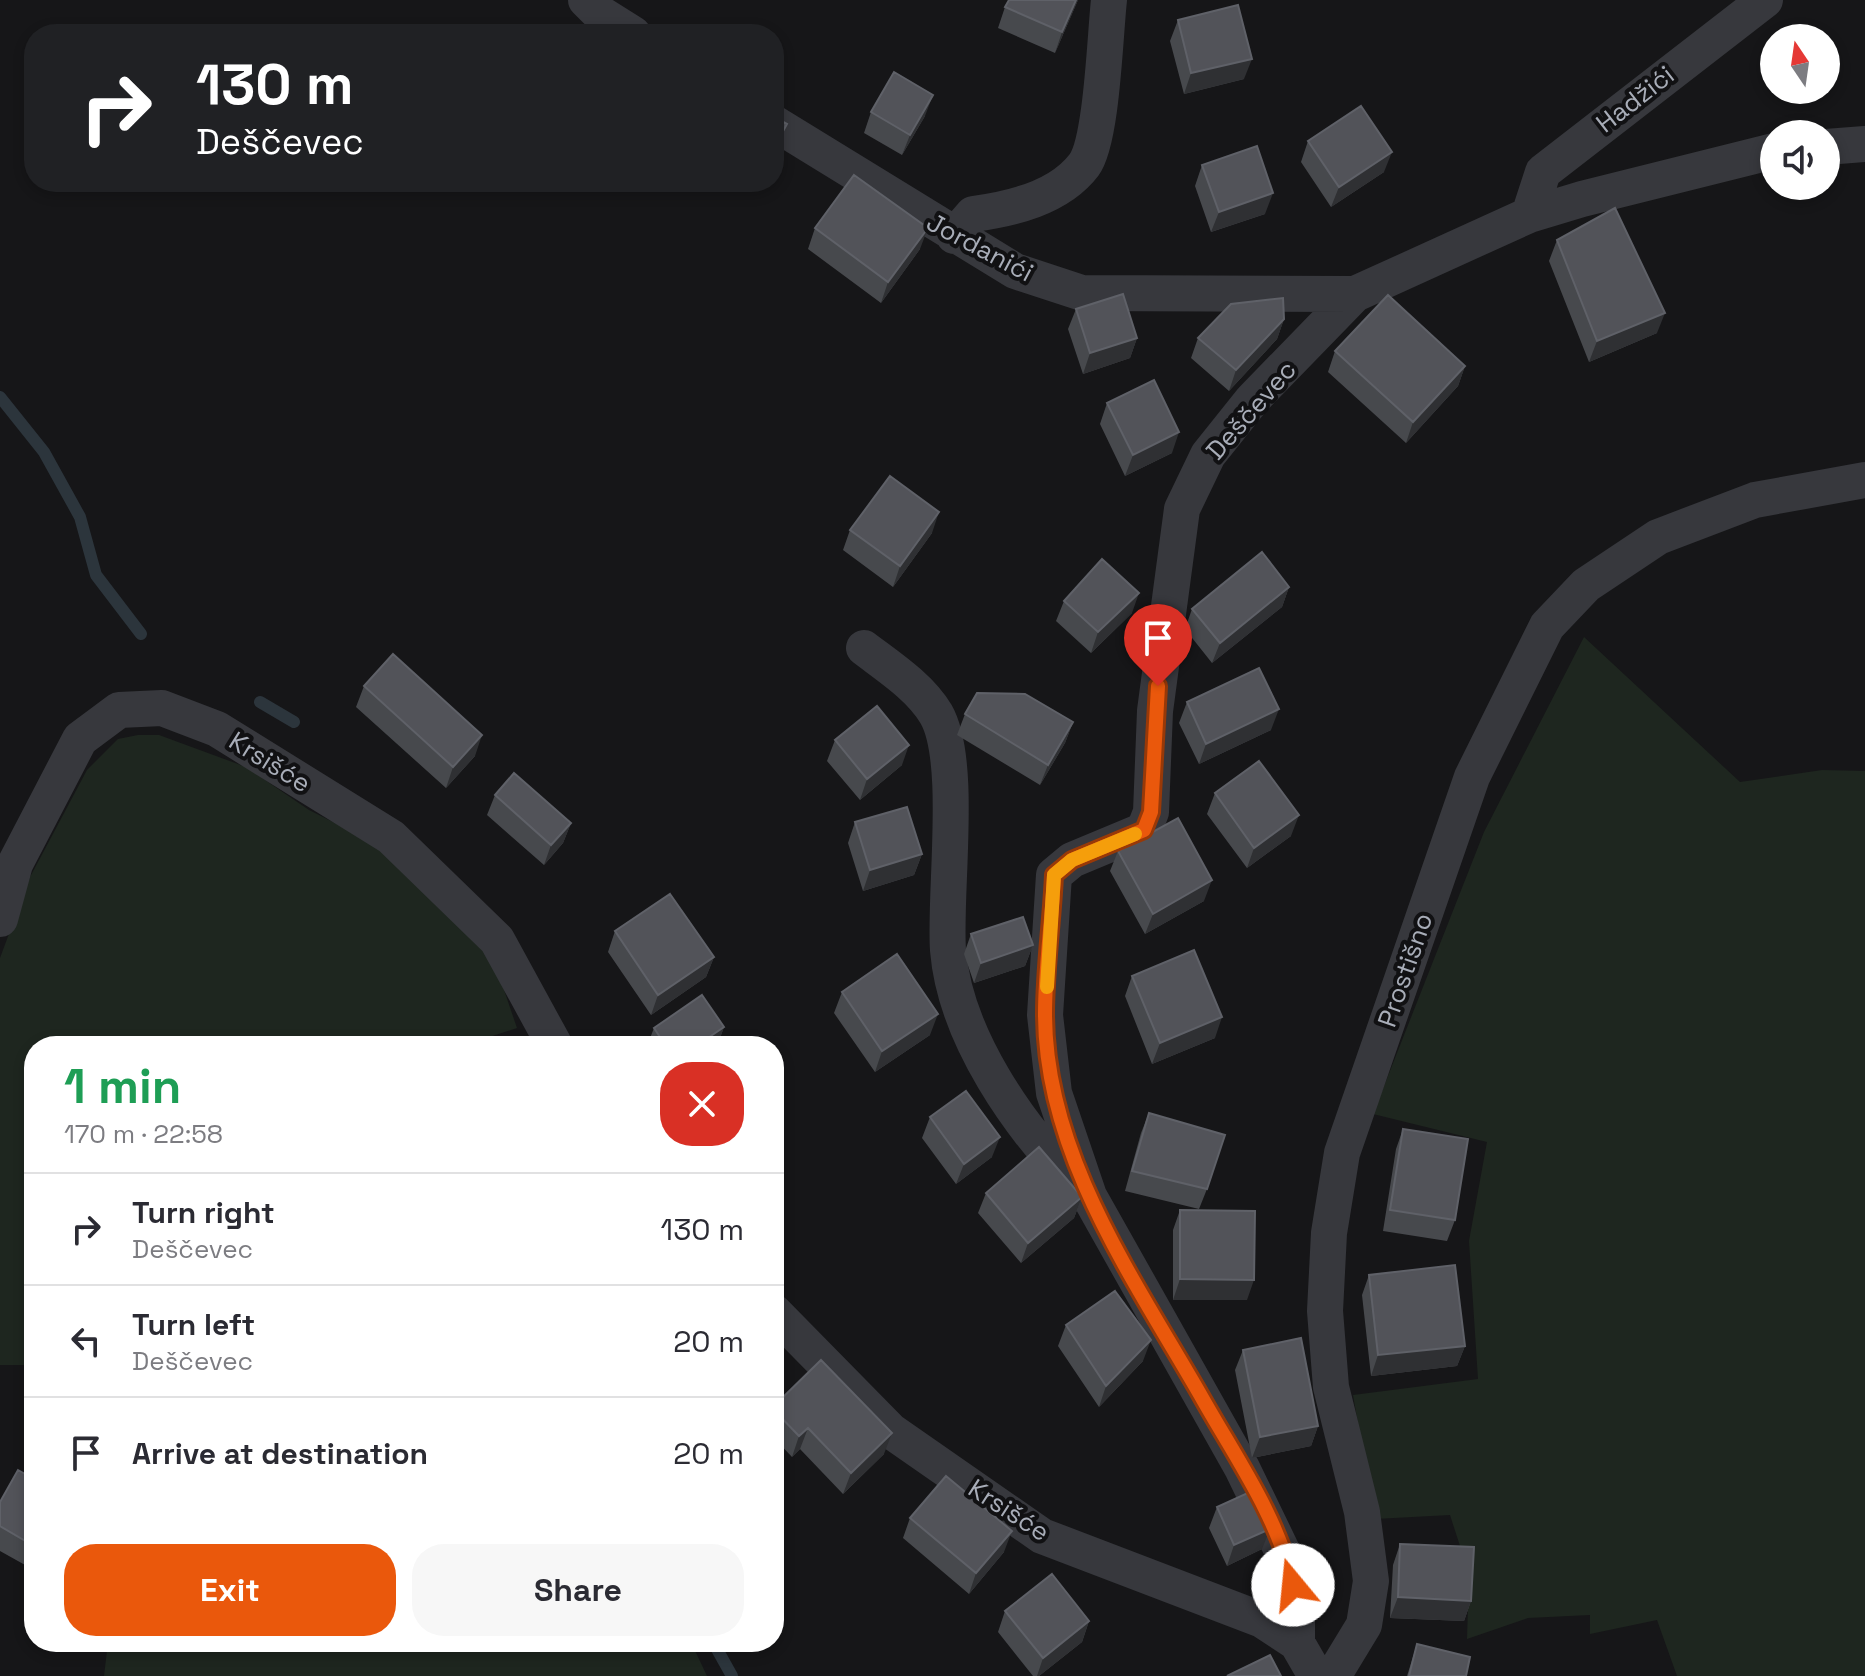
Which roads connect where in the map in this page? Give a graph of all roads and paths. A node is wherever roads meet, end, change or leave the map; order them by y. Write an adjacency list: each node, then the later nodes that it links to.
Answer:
1 (586, 0): 4 (street)
2 (1109, 0): 10 (street)
3 (1765, 0): 9 (street, Hadžići)
4 (617, 24)
5 (784, 129): 10 (street, Jordanići)
6 (1865, 144): 7 (street)
7 (1840, 146)
8 (1760, 154): 9 (street)
9 (1529, 215): 11 (street)
10 (954, 236): 11 (street, Jordanići)
11 (1355, 294): 16 (street, Deščevec)
12 (1865, 480): 20 (street, Prostišno)
13 (864, 648): 16 (street, Deščevec)
14 (0, 919): 15 (street, Krsišće)
15 (550, 1036)
16 (1089, 1196): 18 (street, Deščevec)
17 (784, 1322): 18 (street, Krsišće)
18 (1297, 1643): 19 (street, Krsišće)
19 (1316, 1676)
20 (1333, 1676)

